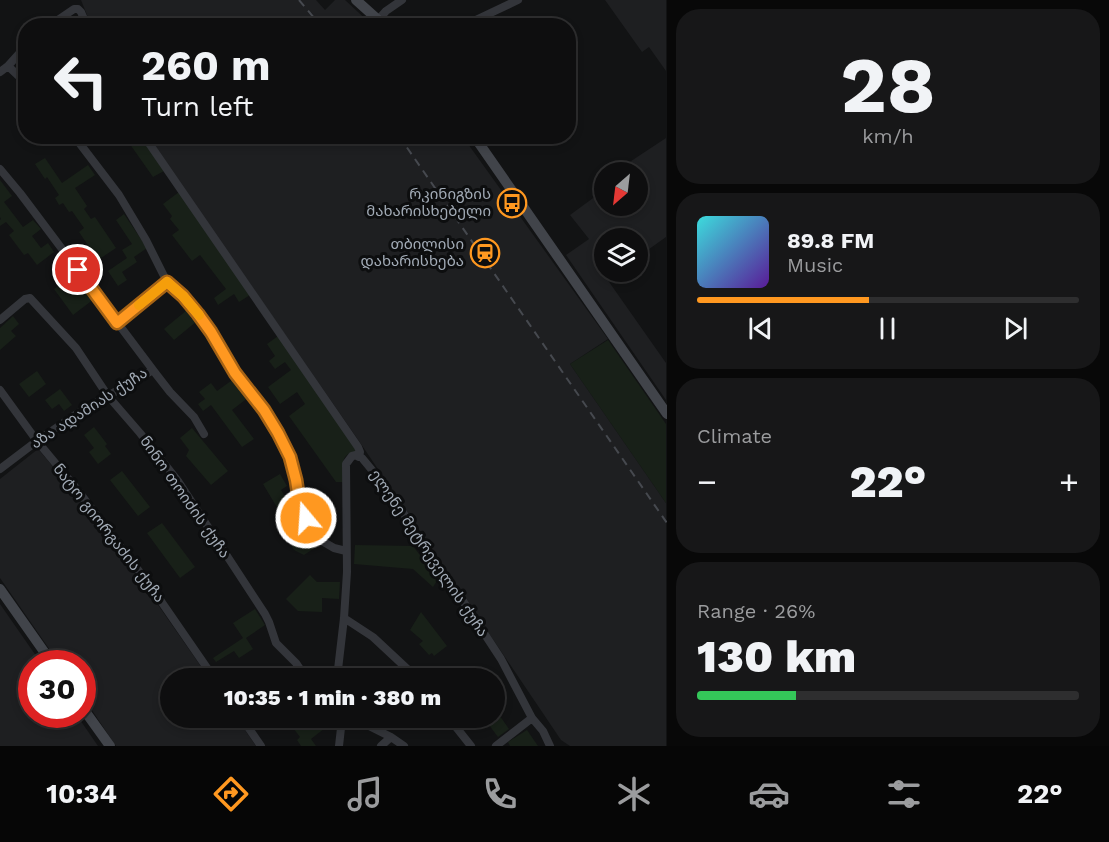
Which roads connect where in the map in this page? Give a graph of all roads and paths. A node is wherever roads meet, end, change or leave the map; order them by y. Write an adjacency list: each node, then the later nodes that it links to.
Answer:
1 (356, 0): 6 (main road)
2 (402, 0): 7 (street)
3 (518, 0): 8 (street)
4 (61, 18): 5 (street)
5 (84, 18)
6 (376, 18)
7 (383, 18)
8 (480, 18)
9 (18, 55): 10 (street)
10 (8, 66): 11 (street); 12 (street)
11 (0, 72)
12 (18, 75)
13 (80, 144): 17 (street)
14 (150, 144): 26 (street)
15 (480, 144): 23 (main road)
16 (0, 169): 19 (street, აზა ადამიას ქუჩა)
17 (167, 282): 19 (street); 28 (street)
18 (0, 320): 22 (street, ნინო თოიძის ქუჩა)
19 (117, 323): 20 (street, აზა ადამიას ქუჩა)
20 (153, 370): 22 (street, აზა ადამიას ქუჩა); 24 (street)
21 (0, 390): 25 (street, ნატო გიორგაძის ქუჩა)
22 (108, 396): 25 (street, აზა ადამიას ქუჩა); 33 (street, ნინო თოიძის ქუჩა)
23 (666, 414)
24 (204, 434)
25 (37, 441): 27 (street, აზა ადამიას ქუჩა); 32 (street, ნატო გიორგაძის ქუჩა)
26 (359, 457): 28 (street, ელენე მეტრეველის ქუჩა); 36 (street, ელენე მეტრეველის ქუჩა)
27 (0, 469)
28 (346, 551): 30 (street)
29 (0, 589): 31 (main road)
30 (344, 618): 34 (street); 35 (street)
31 (43, 650)
32 (207, 668)
33 (299, 668)
34 (338, 668)
35 (406, 668)
36 (532, 718): 49 (street); 50 (street, ელენე მეტრეველის ქუჩა)
37 (96, 726): 43 (main road)
38 (249, 728): 44 (street)
39 (340, 728): 45 (street)
40 (373, 728): 42 (street)
41 (457, 728): 48 (street)
42 (392, 737): 46 (street); 47 (street)
43 (110, 746)
44 (261, 746)
45 (339, 746)
46 (381, 746)
47 (404, 746)
48 (471, 746)
49 (496, 746)
50 (550, 746)

